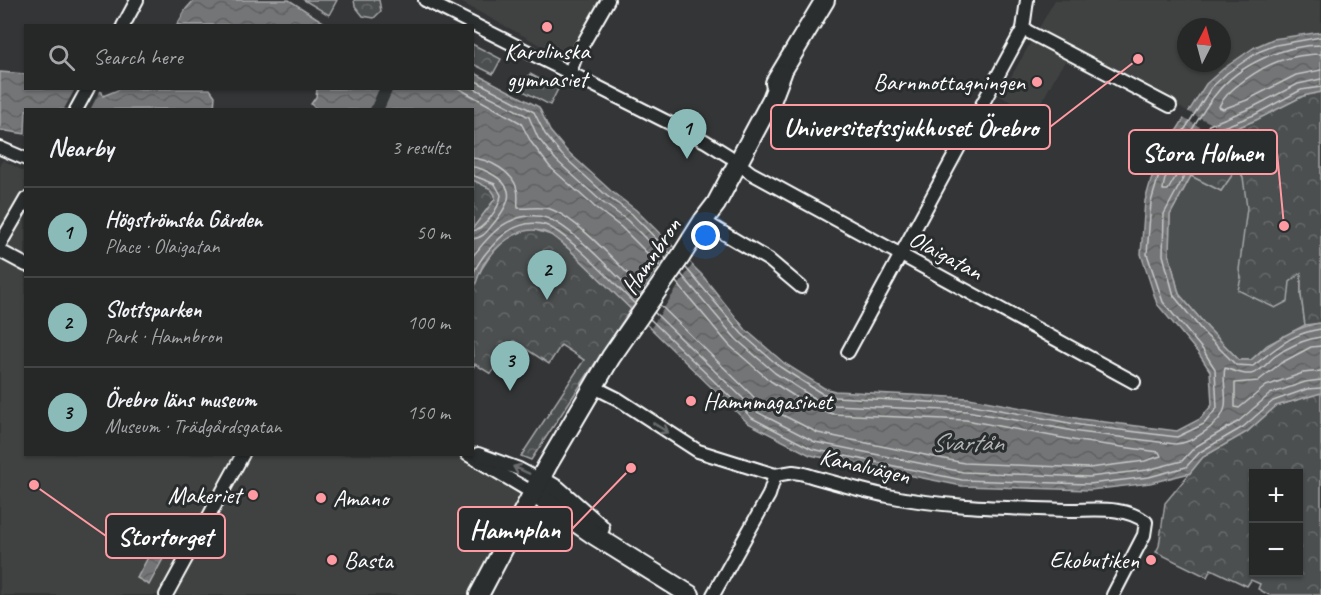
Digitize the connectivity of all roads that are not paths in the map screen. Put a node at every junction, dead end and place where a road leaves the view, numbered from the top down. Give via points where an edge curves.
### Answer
1 (137, 0) edge
2 (424, 0) edge
3 (608, 0) edge
4 (825, 0) edge
5 (1028, 0) edge
6 (124, 24) edge
7 (473, 24) edge
8 (474, 25) edge
9 (1023, 29) junction
10 (570, 72) junction
11 (87, 90) edge
12 (1170, 106) dead end
13 (77, 108) edge
14 (0, 148) edge
15 (24, 158) edge
16 (734, 160) junction
17 (24, 202) edge
18 (703, 221) junction
19 (0, 244) edge
20 (0, 251) edge
21 (900, 254) junction
22 (24, 264) edge
23 (801, 287) dead end
24 (848, 352) dead end
25 (1134, 382) dead end
26 (598, 389) junction
27 (474, 454) edge
28 (242, 456) edge
29 (471, 456) edge
30 (776, 476) junction
31 (542, 490) junction
32 (487, 589) edge
33 (166, 595) edge
34 (690, 595) edge
35 (713, 595) edge
36 (1113, 595) edge

1 - 6 street
2 - 7 street, Olaigatan
3 - 10 street
4 - 16 main road, Hamnbron via 764,98
5 - 9 street
8 - 10 street, Olaigatan
9 - 12 street
9 - 21 street
10 - 16 street, Olaigatan via 705,141
11 - 13 street
14 - 15 street
16 - 18 main road, Hamnbron via 706,200
16 - 21 street, Olaigatan
17 - 19 street
18 - 23 street via 769,260
18 - 26 main road, Hamnbron via 611,357
20 - 22 street
21 - 24 street
21 - 25 street, Olaigatan
26 -> 30 street, Kanalvägen via 698,451
26 - 31 main road, Hamnbron
31 -> 27 street via 519,469
28 - 33 street
29 - 31 street
30 - 35 street
30 - 36 street, Kanalvägen via 800,472 890,496 944,503 1127,512 1146,522 1144,535
31 - 32 main road, Hamnbron
31 - 34 main road via 603,530 623,554

